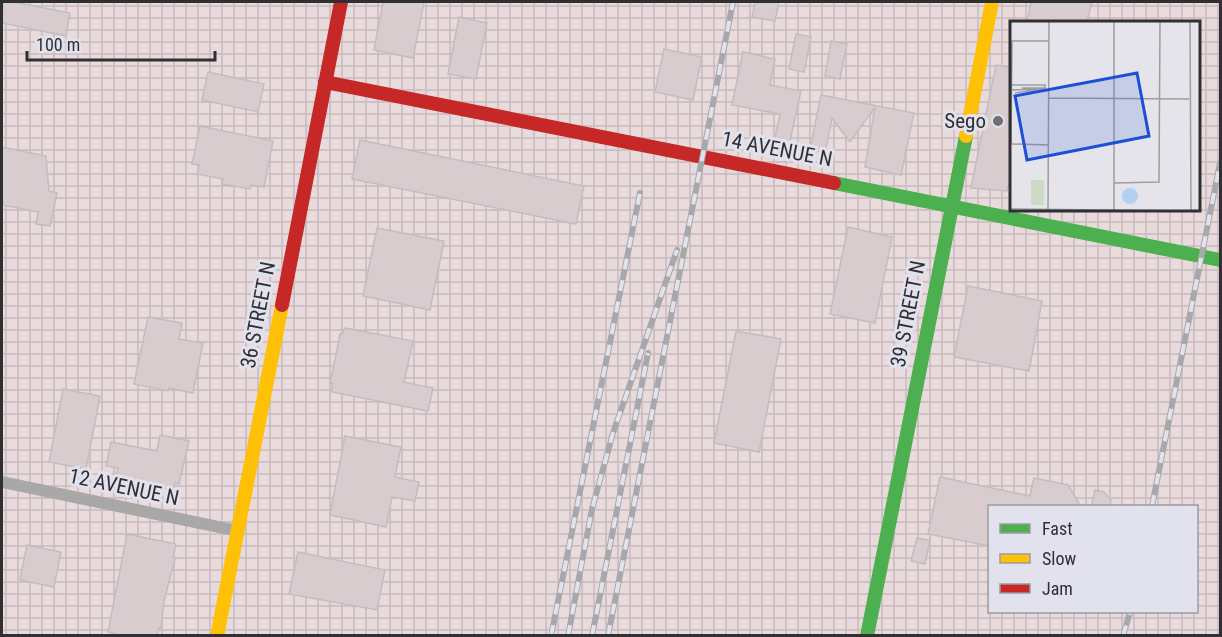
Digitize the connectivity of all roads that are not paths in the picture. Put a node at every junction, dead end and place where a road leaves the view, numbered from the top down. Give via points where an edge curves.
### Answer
1 (341, 2) edge
2 (992, 2) edge
3 (325, 82) junction
4 (951, 205) junction
5 (1221, 260) edge
6 (2, 482) edge
7 (238, 531) junction
8 (217, 636) edge
9 (867, 636) edge

1 - 3 street, 36 STREET N
2 - 4 street, 39 STREET N
3 - 4 street, 14 AVENUE N
3 - 7 street, 36 STREET N
4 - 5 street, 14 AVENUE N
4 - 9 street, 39 STREET N
6 - 7 street, 12 AVENUE N
7 - 8 street, 36 STREET N

